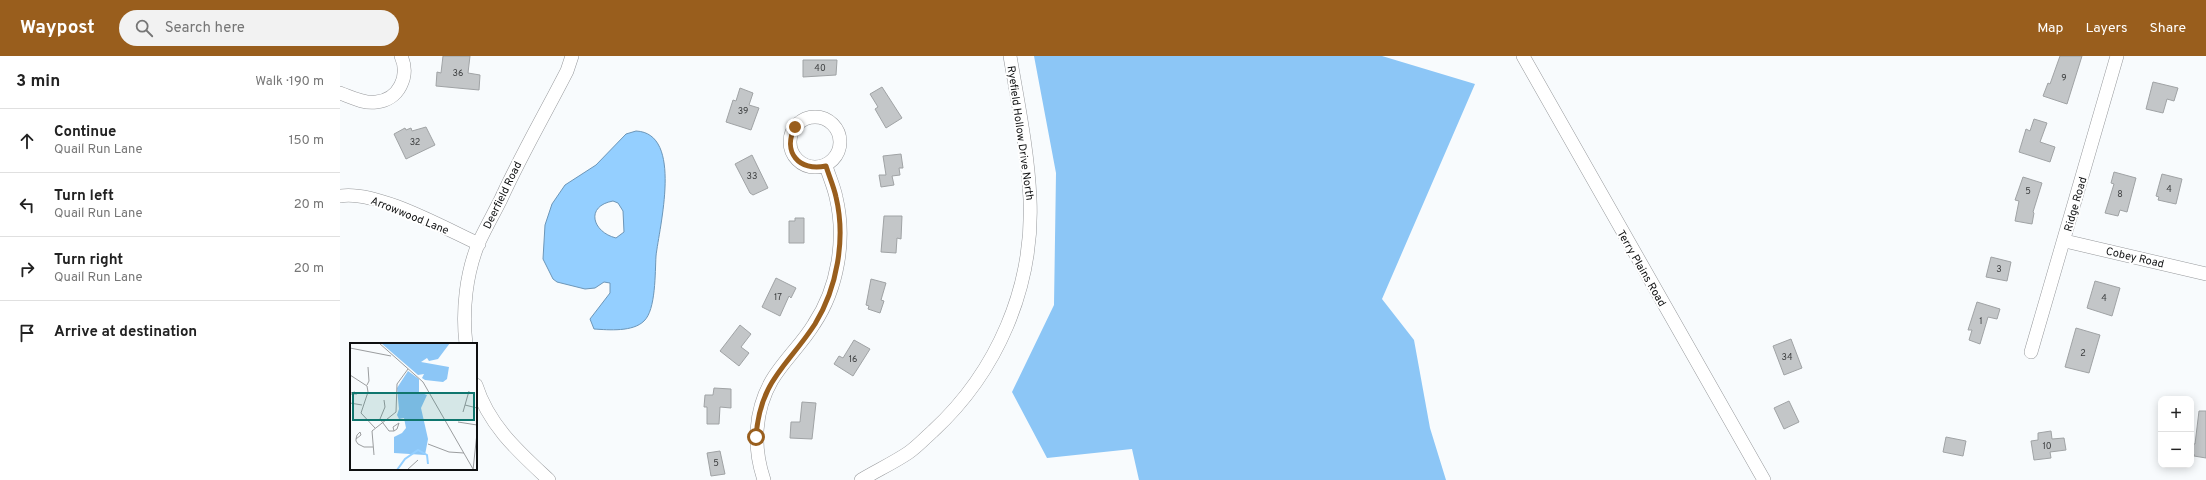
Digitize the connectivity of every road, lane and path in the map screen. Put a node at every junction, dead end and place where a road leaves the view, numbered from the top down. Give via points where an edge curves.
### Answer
1 (401, 56) edge
2 (572, 56) edge
3 (1010, 56) edge
4 (1522, 56) edge
5 (2117, 56) edge
6 (340, 93) edge
7 (826, 166) dead end
8 (340, 196) edge
9 (2065, 241) junction
10 (479, 244) junction
11 (2206, 274) edge
12 (466, 343) edge
13 (2031, 352) dead end
14 (477, 388) edge
15 (550, 480) edge
16 (764, 480) edge
17 (861, 480) edge
18 (1764, 480) edge

1 - 6 street via 405,74 401,86 394,94 376,102 363,102
2 - 10 street, Deerfield Road via 567,71
3 - 17 street, Ryefield Hollow Drive North via 1025,147 1030,200 1028,252 1013,314 978,380 953,412 909,452
4 - 18 street, Terry Plains Road
5 - 9 street, Ridge Road
7 - 16 street via 836,197 838,215 840,244 836,273 828,298 815,323 772,380 762,401 756,437
8 - 10 street, Arrowwood Lane via 381,201
9 - 11 street, Cobey Road
9 - 13 street, Ridge Road
10 - 12 street, Deerfield Road via 468,281 464,327
14 - 15 street via 493,422 514,448

